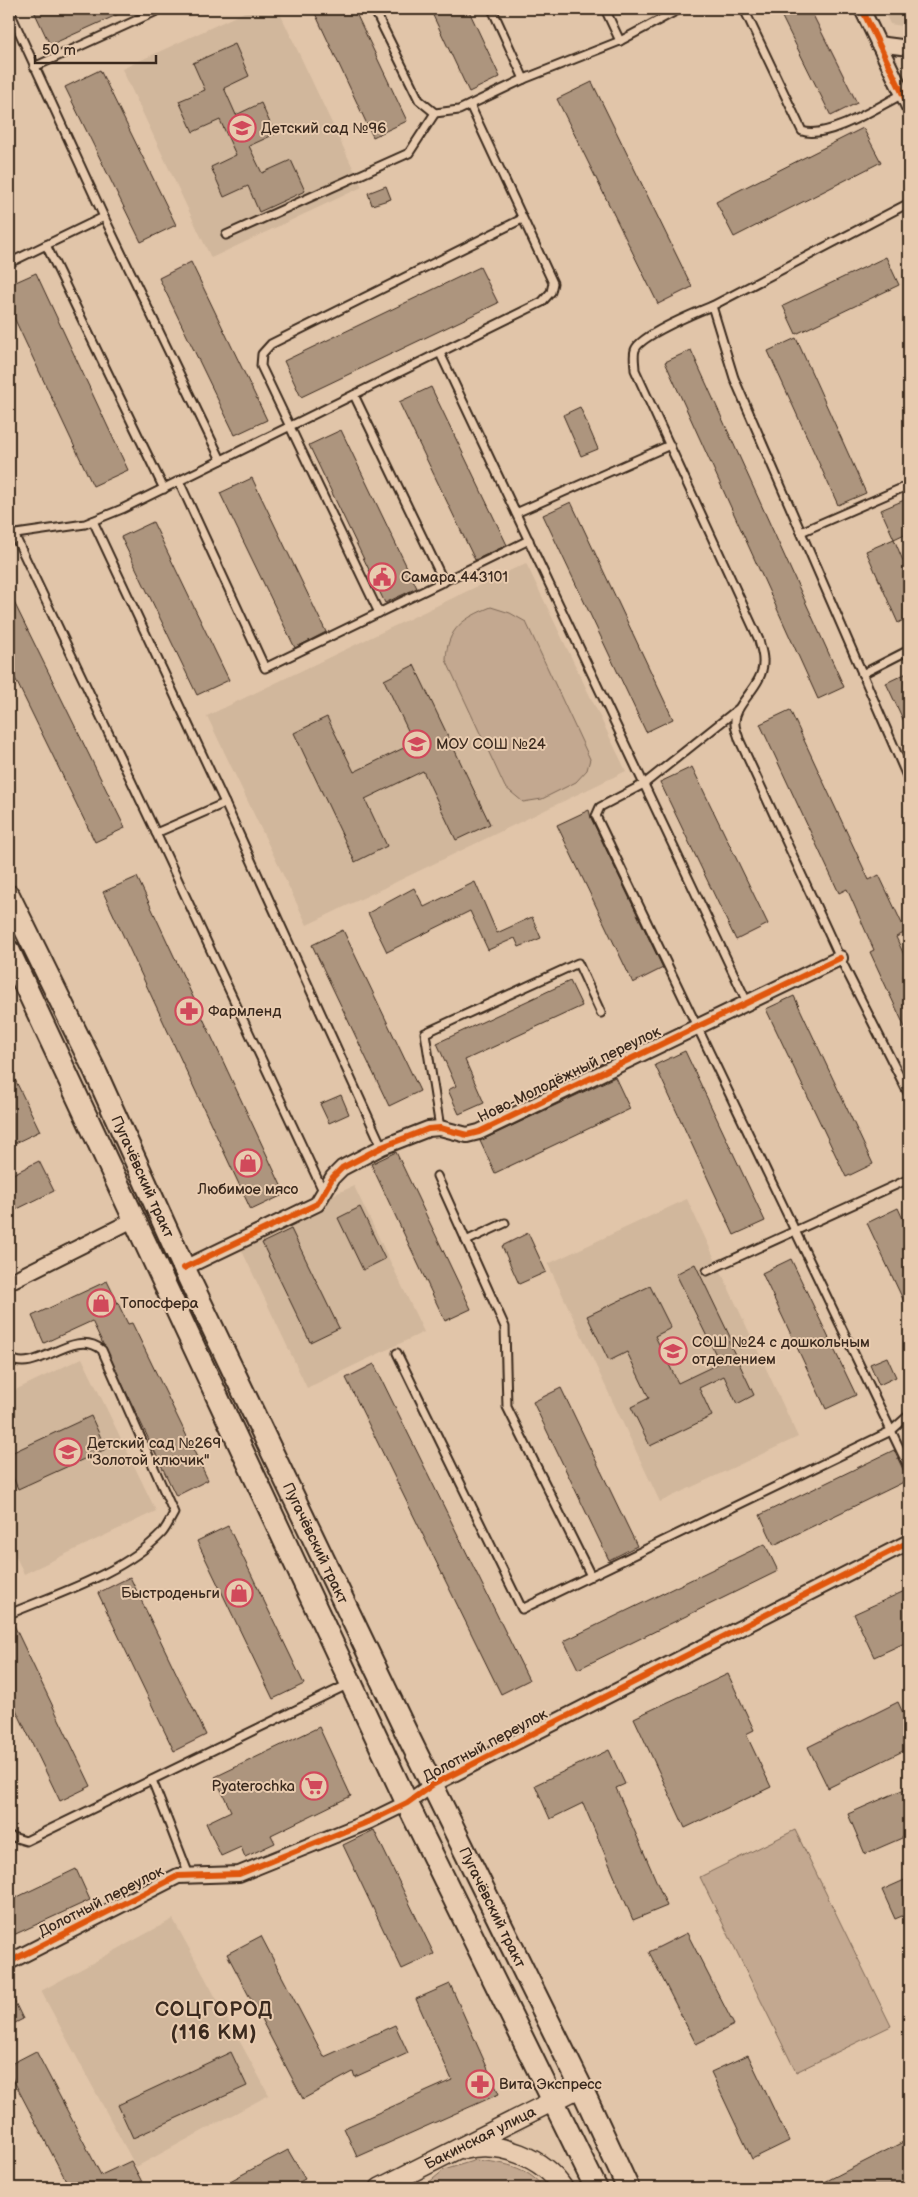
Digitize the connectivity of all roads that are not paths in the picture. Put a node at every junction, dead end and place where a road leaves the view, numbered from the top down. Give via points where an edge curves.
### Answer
1 (161, 9) edge
2 (374, 9) edge
3 (492, 9) edge
4 (605, 9) edge
5 (680, 9) edge
6 (744, 9) edge
7 (862, 9) edge
8 (9, 10) edge
9 (620, 41) junction
10 (878, 44) junction
11 (909, 48) edge
12 (34, 67) junction
13 (524, 79) junction
14 (903, 94) junction
15 (470, 105) junction
16 (909, 107) edge
17 (435, 113) junction
18 (909, 203) edge
19 (104, 217) junction
20 (522, 219) junction
21 (226, 236) dead end
22 (46, 245) junction
23 (9, 263) edge
24 (712, 306) junction
25 (440, 353) junction
26 (354, 395) junction
27 (289, 427) junction
28 (670, 445) junction
29 (221, 460) junction
30 (179, 481) junction
31 (909, 484) edge
32 (164, 489) junction
33 (516, 513) junction
34 (93, 521) junction
35 (800, 532) junction
36 (11, 534) edge
37 (529, 540) junction
38 (444, 582) junction
39 (379, 613) junction
40 (909, 650) edge
41 (862, 674) junction
42 (738, 709) junction
43 (909, 781) edge
44 (644, 784) junction
45 (225, 803) junction
46 (156, 833) junction
47 (9, 896) edge
48 (9, 951) edge
49 (840, 958) junction
50 (747, 1002) junction
51 (602, 1013) dead end
52 (696, 1027) junction
53 (909, 1095) edge
54 (440, 1128) junction
55 (382, 1147) junction
56 (437, 1176) dead end
57 (909, 1179) edge
58 (324, 1193) junction
59 (135, 1218) junction
60 (505, 1223) dead end
61 (795, 1231) junction
62 (466, 1241) junction
63 (184, 1268) junction
64 (707, 1271) dead end
65 (9, 1282) edge
66 (397, 1353) dead end
67 (9, 1358) edge
68 (909, 1415) edge
69 (891, 1430) junction
70 (909, 1468) edge
71 (909, 1542) edge
72 (591, 1576) junction
73 (9, 1614) edge
74 (351, 1683) junction
75 (152, 1780) junction
76 (432, 1785) junction
77 (407, 1803) junction
78 (9, 1836) edge
79 (189, 1876) junction
80 (9, 1962) edge
81 (581, 2087) junction
82 (554, 2101) junction
83 (454, 2151) junction
84 (418, 2168) junction
85 (380, 2188) edge
86 (402, 2188) edge
87 (563, 2188) edge
88 (596, 2188) edge
89 (628, 2188) edge

1 - 12 lane
2 - 17 lane via 419,100
3 - 13 lane
4 - 9 lane
5 - 9 lane
6 - 14 lane via 802,131 811,135 834,129
7 - 10 street
8 - 12 lane
9 - 13 lane
10 - 11 street
10 - 14 street
12 - 19 lane
13 - 15 lane
14 - 16 street
15 - 17 lane
15 - 20 lane
17 - 21 lane via 409,153
18 - 24 lane
19 - 22 lane
19 - 29 lane
20 - 25 lane via 553,283 551,292 542,302
20 - 27 lane via 272,344 262,354 261,366
22 - 23 lane
22 - 32 lane
24 - 28 lane via 686,316 641,342 634,351 635,370
24 - 35 lane via 734,378
25 - 26 lane
25 - 33 lane
26 - 27 lane
26 - 38 lane
27 - 29 lane
27 - 39 lane
28 - 33 lane
28 - 42 lane via 759,640 764,660 760,677
29 - 30 lane
30 - 32 lane
30 - 39 lane via 265,668
31 - 35 lane
32 - 34 lane
33 - 37 lane
34 - 36 lane
34 - 45 lane
35 - 41 lane
36 - 46 lane
37 - 38 lane
37 - 44 lane
38 - 39 lane
40 - 41 lane
41 - 43 lane
42 - 44 lane
42 - 49 lane via 735,723 739,739
44 - 50 lane
44 - 52 lane via 604,804 596,816
45 - 46 lane
45 - 55 lane
46 - 58 lane
47 - 63 main road, Пугачёвский тракт via 96,1074
48 - 59 main road, Пугачёвский тракт
49 - 50 street, Ново-Молодёжный переулок
49 - 53 lane
50 - 52 street, Ново-Молодёжный переулок
51 - 54 lane via 578,963 425,1034
52 - 54 street, Ново-Молодёжный переулок via 479,1132 467,1135
52 - 61 lane
54 - 55 street, Ново-Молодёжный переулок via 428,1129
55 - 58 street, Ново-Молодёжный переулок via 342,1168
56 - 62 lane
57 - 61 lane
58 - 63 street, Ново-Молодёжный переулок via 317,1204
59 - 65 street
59 - 74 main road, Пугачёвский тракт
60 - 62 lane
61 - 64 lane
61 - 69 lane
62 - 72 lane via 505,1327 507,1407
63 - 76 main road, Пугачёвский тракт
66 - 72 lane via 522,1609
67 - 73 lane via 16,1363 27,1362 78,1343 94,1343 102,1350 174,1513 147,1548 125,1563
68 - 69 lane
69 - 70 lane
69 - 72 lane
71 - 76 street, Долотный переулок
74 - 75 lane
74 - 77 main road, Пугачёвский тракт
75 - 78 lane via 26,1841
75 - 79 lane
76 - 77 street, Долотный переулок
76 - 81 main road, Пугачёвский тракт
77 - 79 street, Долотный переулок via 239,1874
77 - 82 main road, Пугачёвский тракт
79 - 80 street, Долотный переулок via 178,1876
81 - 82 main road, Бакинская улица
81 - 89 main road, Пугачёвский тракт
82 - 83 main road, Бакинская улица
82 - 88 main road, Пугачёвский тракт
83 - 84 main road, Бакинская улица
83 - 87 main road via 484,2147 513,2151 540,2165
84 - 85 main road, Бакинская улица
84 - 86 main road

